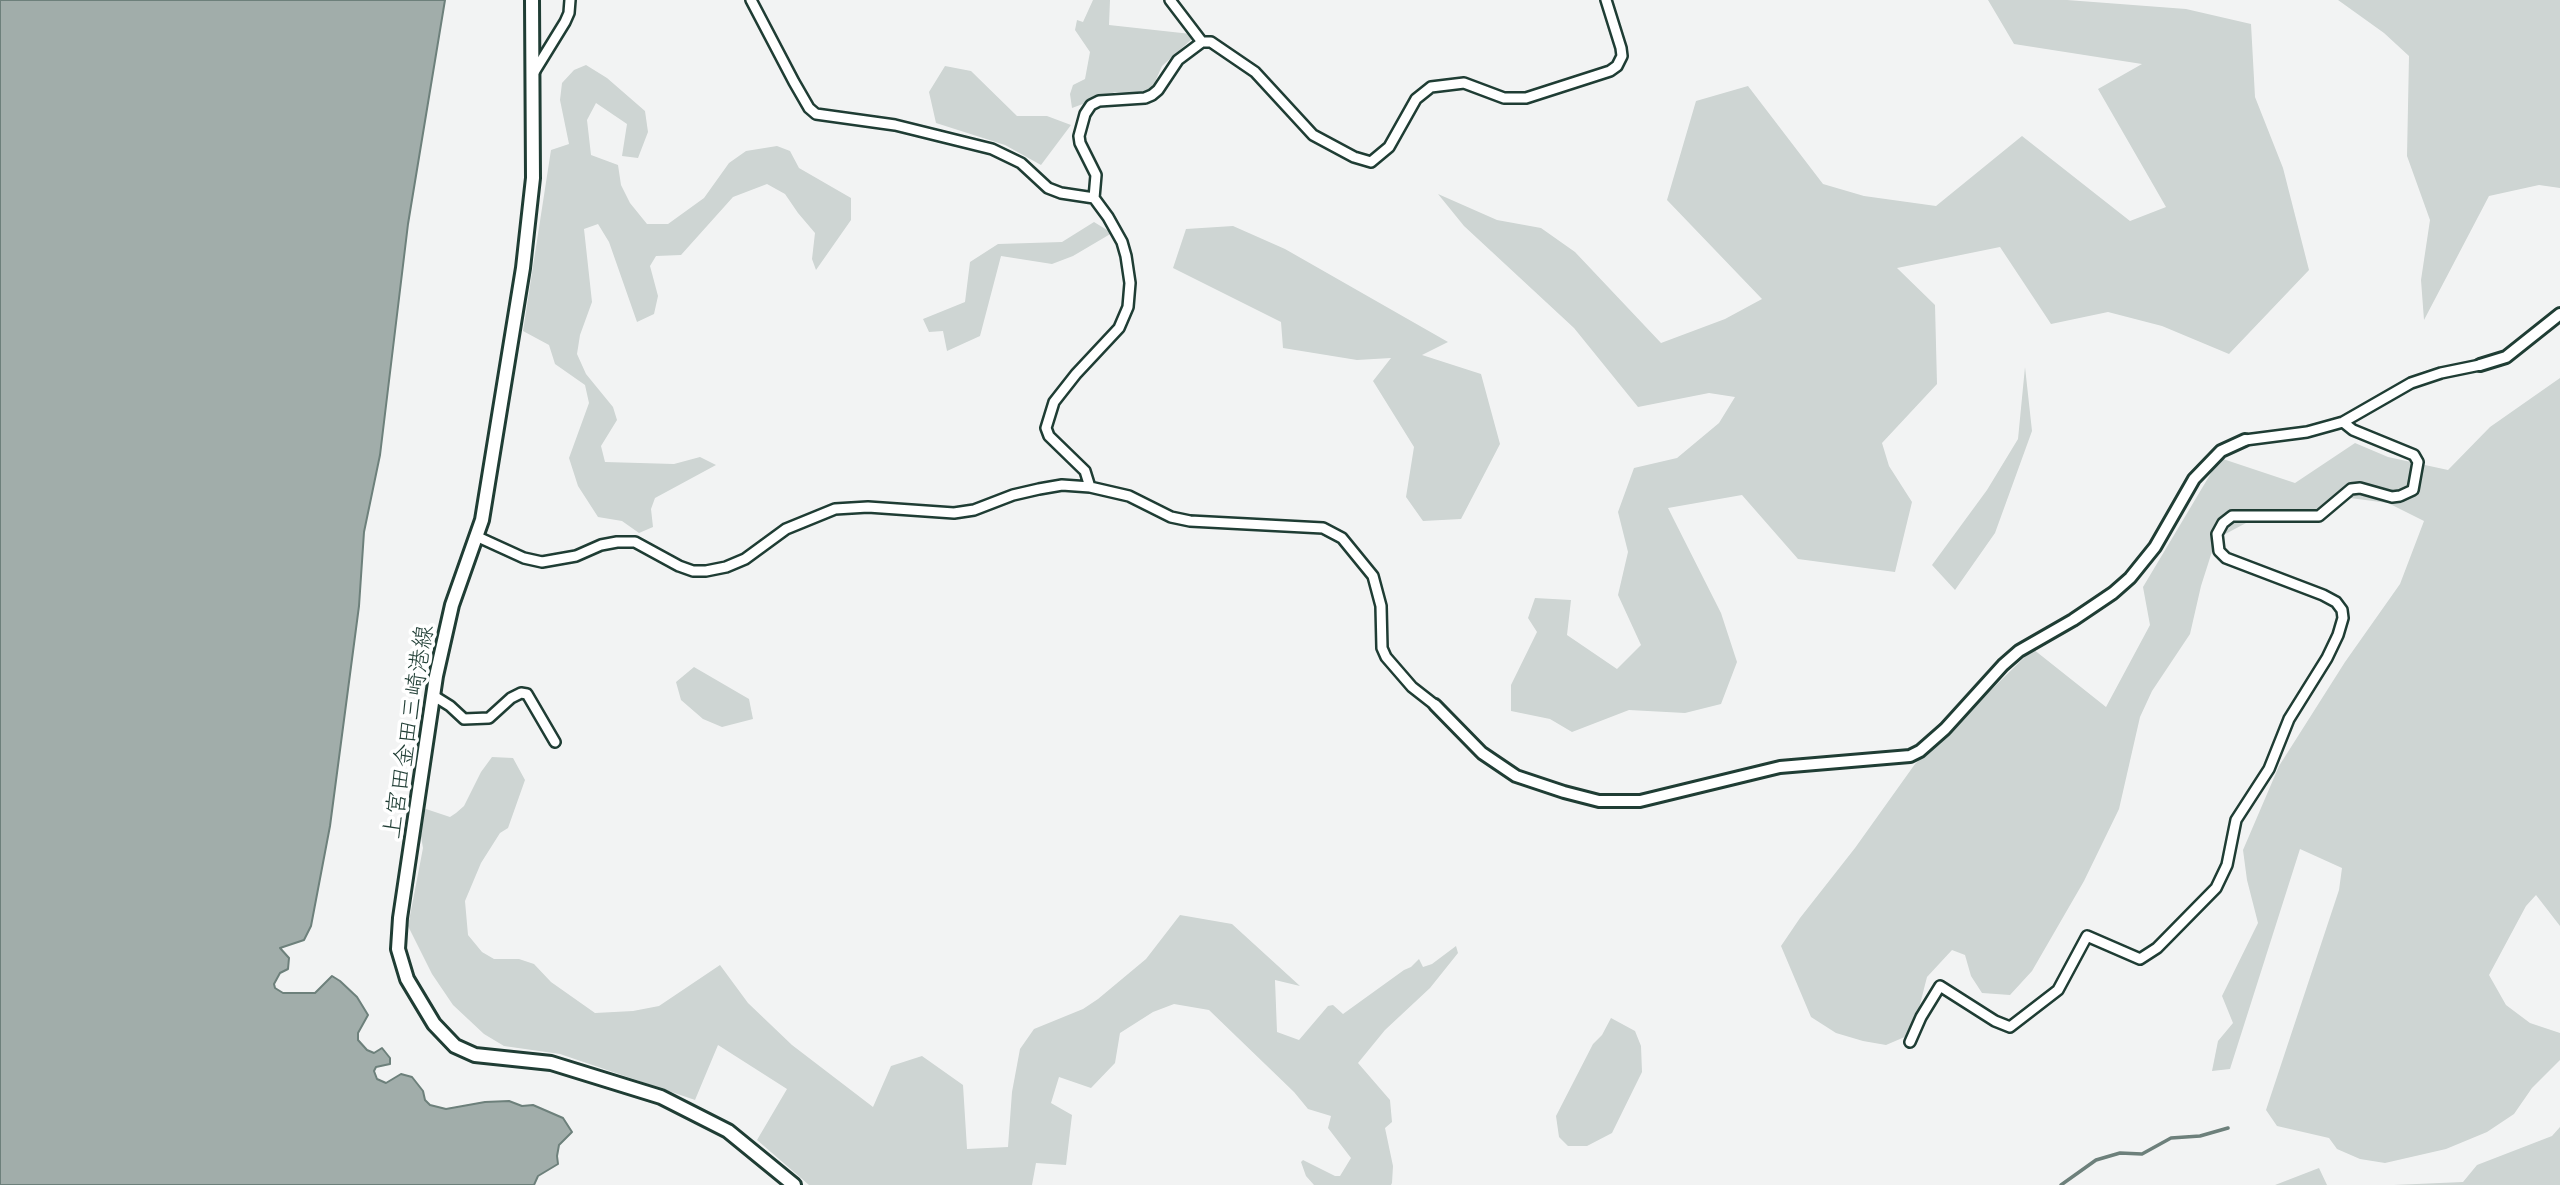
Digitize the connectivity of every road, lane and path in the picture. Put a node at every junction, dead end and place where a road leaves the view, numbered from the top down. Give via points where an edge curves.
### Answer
1 (532, 0) edge
2 (570, 0) edge
3 (751, 0) edge
4 (1170, 0) edge
5 (1606, 0) edge
6 (1202, 42) junction
7 (533, 74) junction
8 (1094, 198) junction
9 (2560, 314) edge
10 (2480, 365) joint
11 (2343, 422) junction
12 (2245, 440) joint
13 (1090, 487) junction
14 (478, 537) junction
15 (433, 696) junction
16 (1435, 705) joint
17 (555, 742) dead end
18 (1910, 1042) dead end
19 (794, 1185) edge

1 - 7 main road, 上宮田金田三崎港線
2 - 7 street via 565,22
3 - 8 street via 816,114 895,125 992,149 1021,163 1048,188
4 - 6 street
5 - 6 street via 1622,56 1610,71 1526,98 1504,98 1464,83 1431,87 1416,99 1389,147 1371,162 1313,135 1255,72 1211,43
6 - 8 street via 1178,60 1152,95 1099,100 1091,105 1079,135 1096,175
7 - 14 main road, 上宮田金田三崎港線 via 530,214
8 - 13 street via 1122,242 1130,283 1128,307 1119,328 1059,396 1046,428 1085,471
9 - 10 street via 2506,357
10 - 11 street via 2411,383
11 - 12 street
11 - 18 street via 2414,455 2418,462 2413,490 2392,497 2351,489 2319,516 2232,516 2217,534 2225,558 2323,595 2336,602 2343,618 2326,658 2289,719 2269,769 2236,820 2227,865 2216,888 2157,948 2140,959 2087,936 2058,990 2010,1027 1940,986
12 - 16 street via 2221,451 2201,470 2155,547 2130,578 2073,620 2019,651 1945,729 1910,757 1780,767 1640,801 1599,801 1516,776 1471,743
13 - 14 street via 1039,489 954,513 835,509 786,529 745,559 706,571 678,566 635,542 601,545 576,556 542,562
13 - 16 street via 1129,496 1171,517 1323,528 1342,538 1376,583 1385,657
14 - 15 main road, 上宮田金田三崎港線 via 447,624
15 - 17 street via 464,719 489,718 511,698 527,694
15 - 19 main road, 上宮田金田三崎港線 via 398,934 402,966 434,1024 455,1046 475,1055 551,1063 660,1097 728,1131

